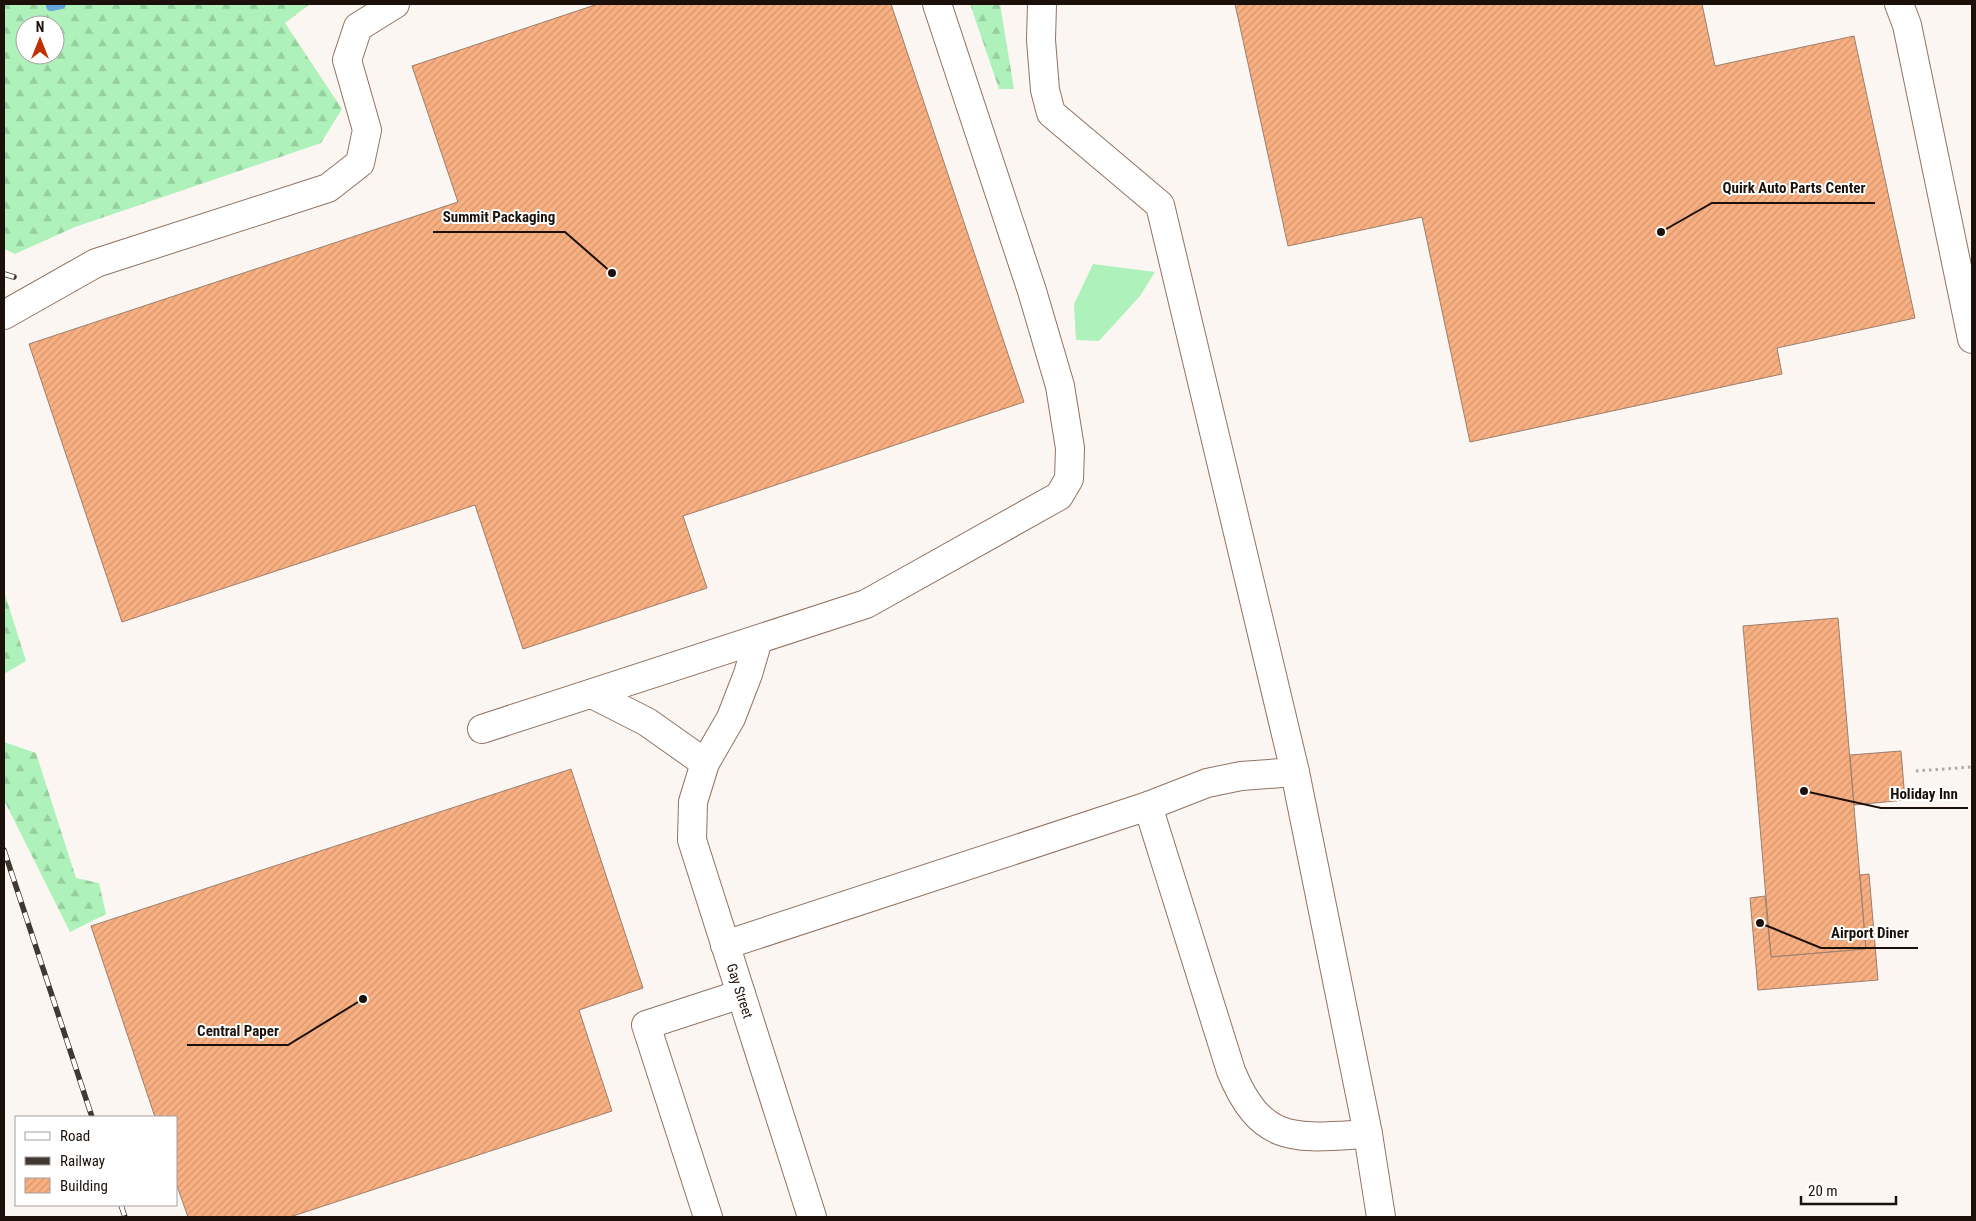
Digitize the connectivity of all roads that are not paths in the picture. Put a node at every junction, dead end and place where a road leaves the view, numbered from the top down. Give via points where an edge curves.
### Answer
1 (394, 4) edge
2 (937, 4) edge
3 (1042, 4) edge
4 (1899, 4) edge
5 (4, 315) edge
6 (1972, 339) edge
7 (758, 640) junction
8 (592, 694) junction
9 (482, 729) dead end
10 (705, 764) junction
11 (1295, 772) junction
12 (1148, 806) junction
13 (725, 945) junction
14 (740, 994) junction
15 (1368, 1134) junction
16 (708, 1217) edge
17 (812, 1217) edge
18 (1381, 1217) edge

1 - 5 street via 358,27 347,60 367,130 360,163 328,188 96,263
2 - 7 street via 1060,386 1070,448 1069,479 1059,496 866,604
3 - 11 street via 1042,57 1051,113 1160,205
4 - 6 street via 1907,25
7 - 8 street
7 - 10 street, Gay Street via 731,718
8 - 9 street
8 - 10 street via 647,722
10 - 13 street, Gay Street via 693,802 692,840
11 - 12 street via 1241,776 1207,783
11 - 15 street
12 - 13 street
12 - 15 street via 1242,1097 1258,1118 1276,1130 1320,1137
13 - 14 street, Gay Street
14 - 16 street via 646,1025
14 - 17 street, Gay Street
15 - 18 street

